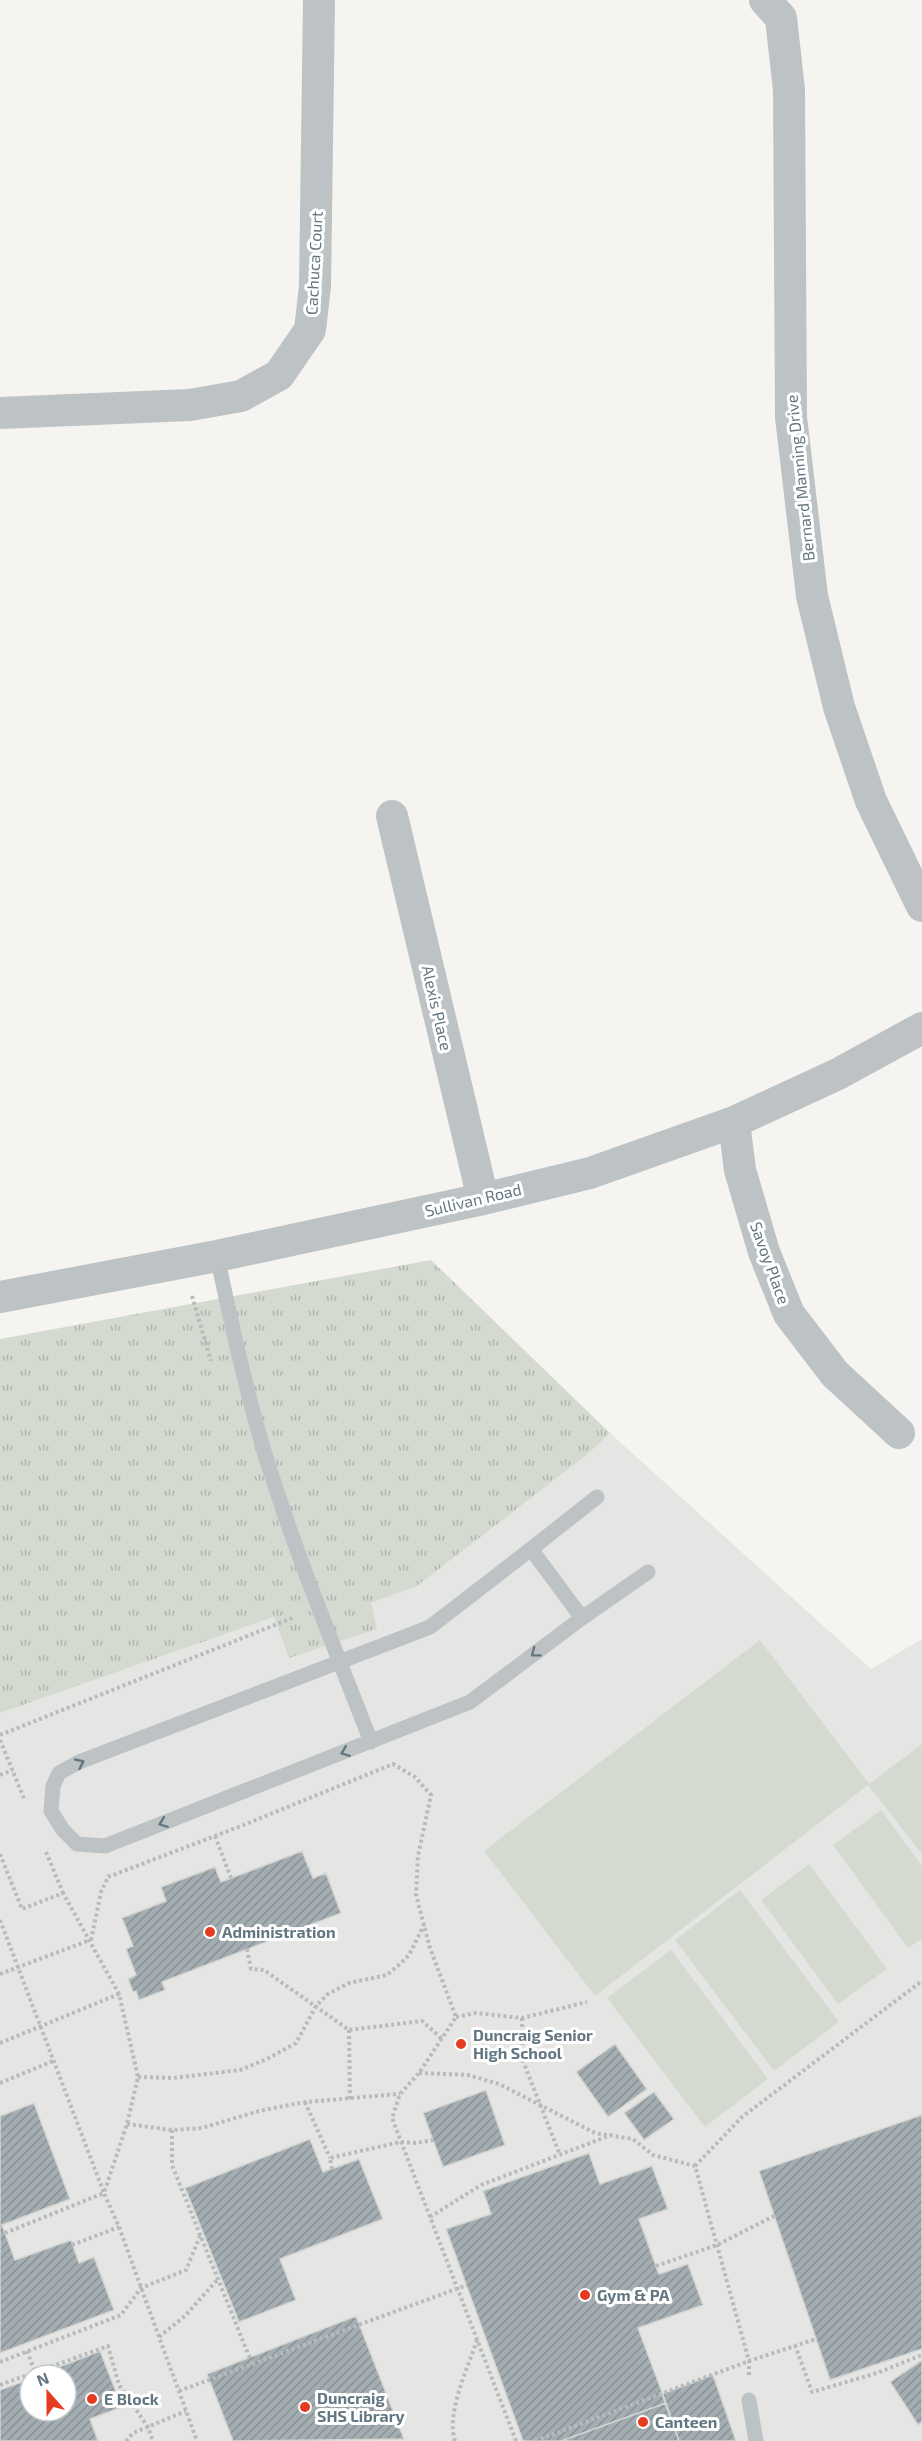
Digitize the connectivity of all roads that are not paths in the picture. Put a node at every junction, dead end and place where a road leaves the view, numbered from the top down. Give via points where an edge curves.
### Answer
1 (319, 0) edge
2 (765, 0) edge
3 (0, 413) edge
4 (392, 816) dead end
5 (922, 906) edge
6 (922, 1028) edge
7 (734, 1122) junction
8 (483, 1199) junction
9 (217, 1256) junction
10 (0, 1297) edge
11 (899, 1433) dead end
12 (597, 1497) dead end
13 (531, 1549) junction
14 (648, 1572) dead end
15 (582, 1618) junction
16 (340, 1662) junction
17 (371, 1742) junction
18 (749, 2400) road end
19 (756, 2441) edge

1 - 3 street, Cachuca Court via 315,286 310,330 279,375 241,396 190,405
2 - 5 street, Bernard Manning Drive via 781,18 789,90 791,417 812,596 839,707 872,801
4 - 8 street, Alexis Place
6 - 7 street, Sullivan Road via 838,1074
7 - 8 street, Sullivan Road via 590,1173
7 - 11 street, Savoy Place via 740,1170 764,1252 789,1314 835,1374
8 - 9 street, Sullivan Road
9 - 10 street, Sullivan Road
9 - 16 lane via 264,1451
12 - 13 lane
13 - 15 lane
13 - 16 lane via 430,1627
14 - 15 lane
15 -> 17 lane via 470,1702
16 - 17 lane
17 -> 16 lane via 105,1846 77,1844 51,1811 53,1786 59,1773 79,1762
18 - 19 lane

